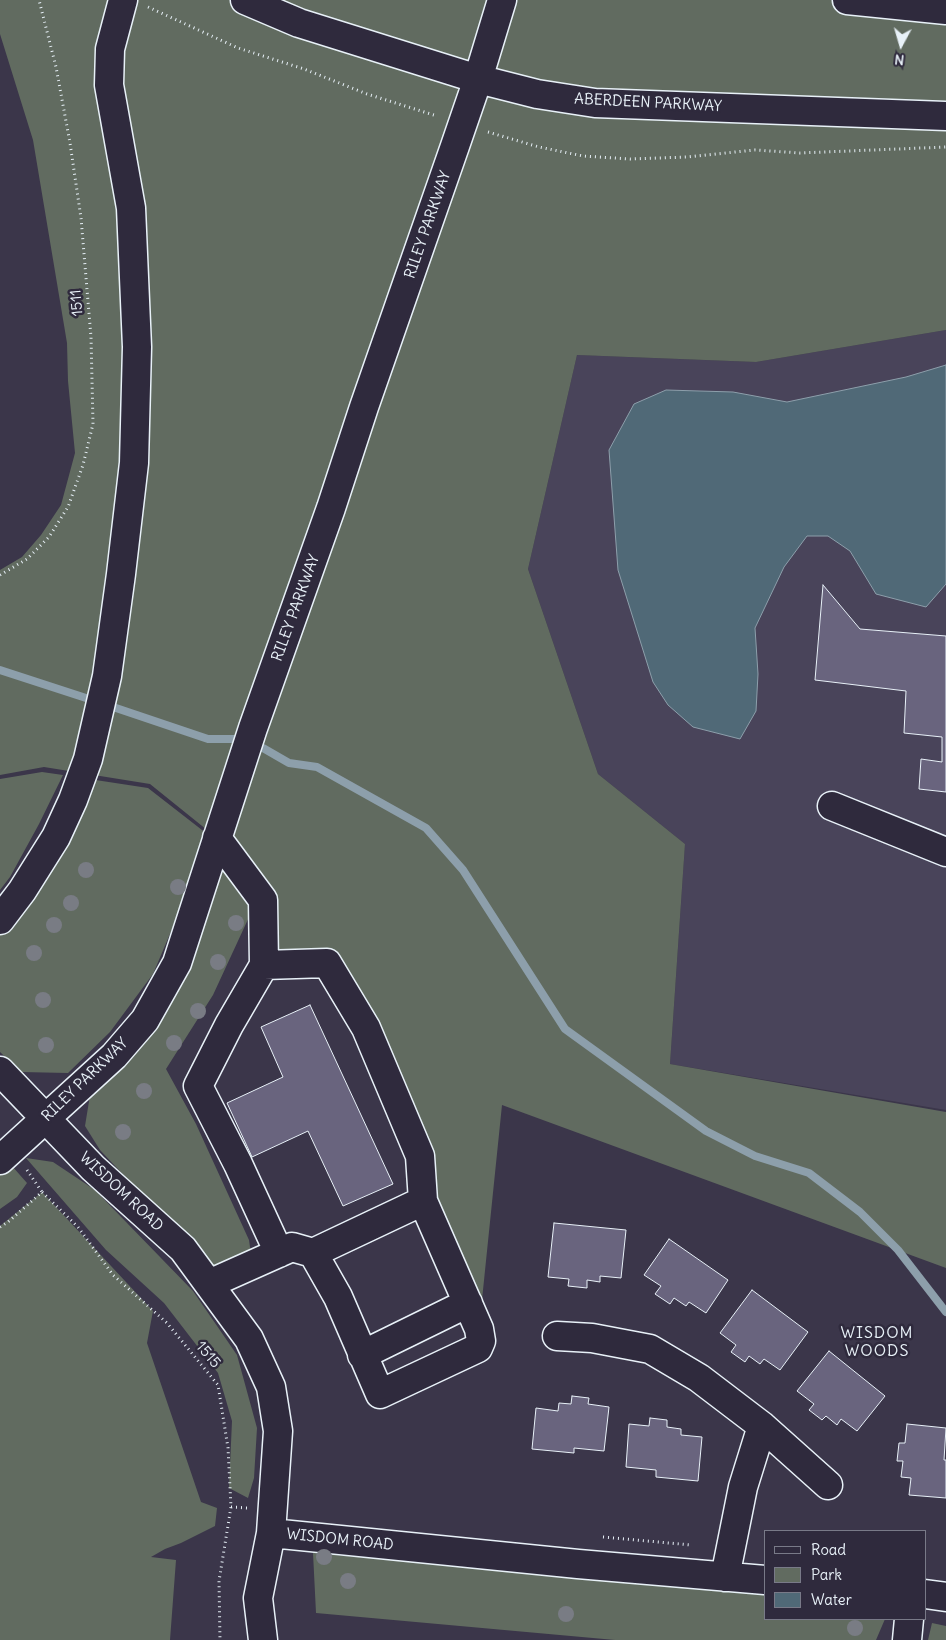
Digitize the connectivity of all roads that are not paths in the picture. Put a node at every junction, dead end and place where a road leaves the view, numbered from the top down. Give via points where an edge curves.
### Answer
1 (123, 0) edge
2 (245, 0) edge
3 (502, 0) edge
4 (847, 0) edge
5 (946, 10) edge
6 (478, 79) junction
7 (946, 116) edge
8 (832, 806) dead end
9 (217, 838) junction
10 (946, 852) edge
11 (0, 920) edge
12 (264, 965) junction
13 (0, 1071) edge
14 (46, 1118) junction
15 (0, 1160) edge
16 (423, 1201) junction
17 (280, 1253) junction
18 (314, 1253) junction
19 (209, 1284) junction
20 (468, 1304) junction
21 (557, 1336) dead end
22 (362, 1355) junction
23 (762, 1426) junction
24 (828, 1485) dead end
25 (271, 1533) junction
26 (725, 1577) junction
27 (764, 1580) edge
28 (926, 1594) edge
29 (946, 1597) edge
30 (909, 1620) edge
31 (263, 1640) edge
32 (907, 1640) edge

1 - 11 street via 110,49 109,85 131,208 137,346 134,464 121,574 107,676 88,759 56,836
2 - 6 street, ABERDEEN PARKWAY via 299,23
3 - 6 street, RILEY PARKWAY
4 - 5 street
6 - 7 street, ABERDEEN PARKWAY via 537,94 595,103
6 - 9 street, RILEY PARKWAY
8 - 10 street
9 - 12 street via 263,900
9 - 14 street, RILEY PARKWAY via 177,963 144,1020 114,1056
12 - 16 street via 327,963 366,1028 420,1156
12 - 17 street via 198,1086
13 - 14 street, WISDOM ROAD
14 - 15 street, RILEY PARKWAY
14 - 19 street, WISDOM ROAD via 93,1168 183,1249
16 - 18 street
16 - 20 street
17 - 18 street via 292,1247
17 - 19 street
18 - 22 street via 338,1297
19 - 25 street, WISDOM ROAD via 249,1339 271,1387 278,1431
20 - 22 street
20 - 22 street via 479,1329 481,1341 478,1348 380,1394
21 - 23 street via 592,1338 650,1349 699,1378
23 - 24 street
23 - 26 street via 744,1487
25 - 26 street, WISDOM ROAD
25 - 31 street via 258,1598
26 - 27 street, WISDOM ROAD
28 - 29 street
30 - 32 street

